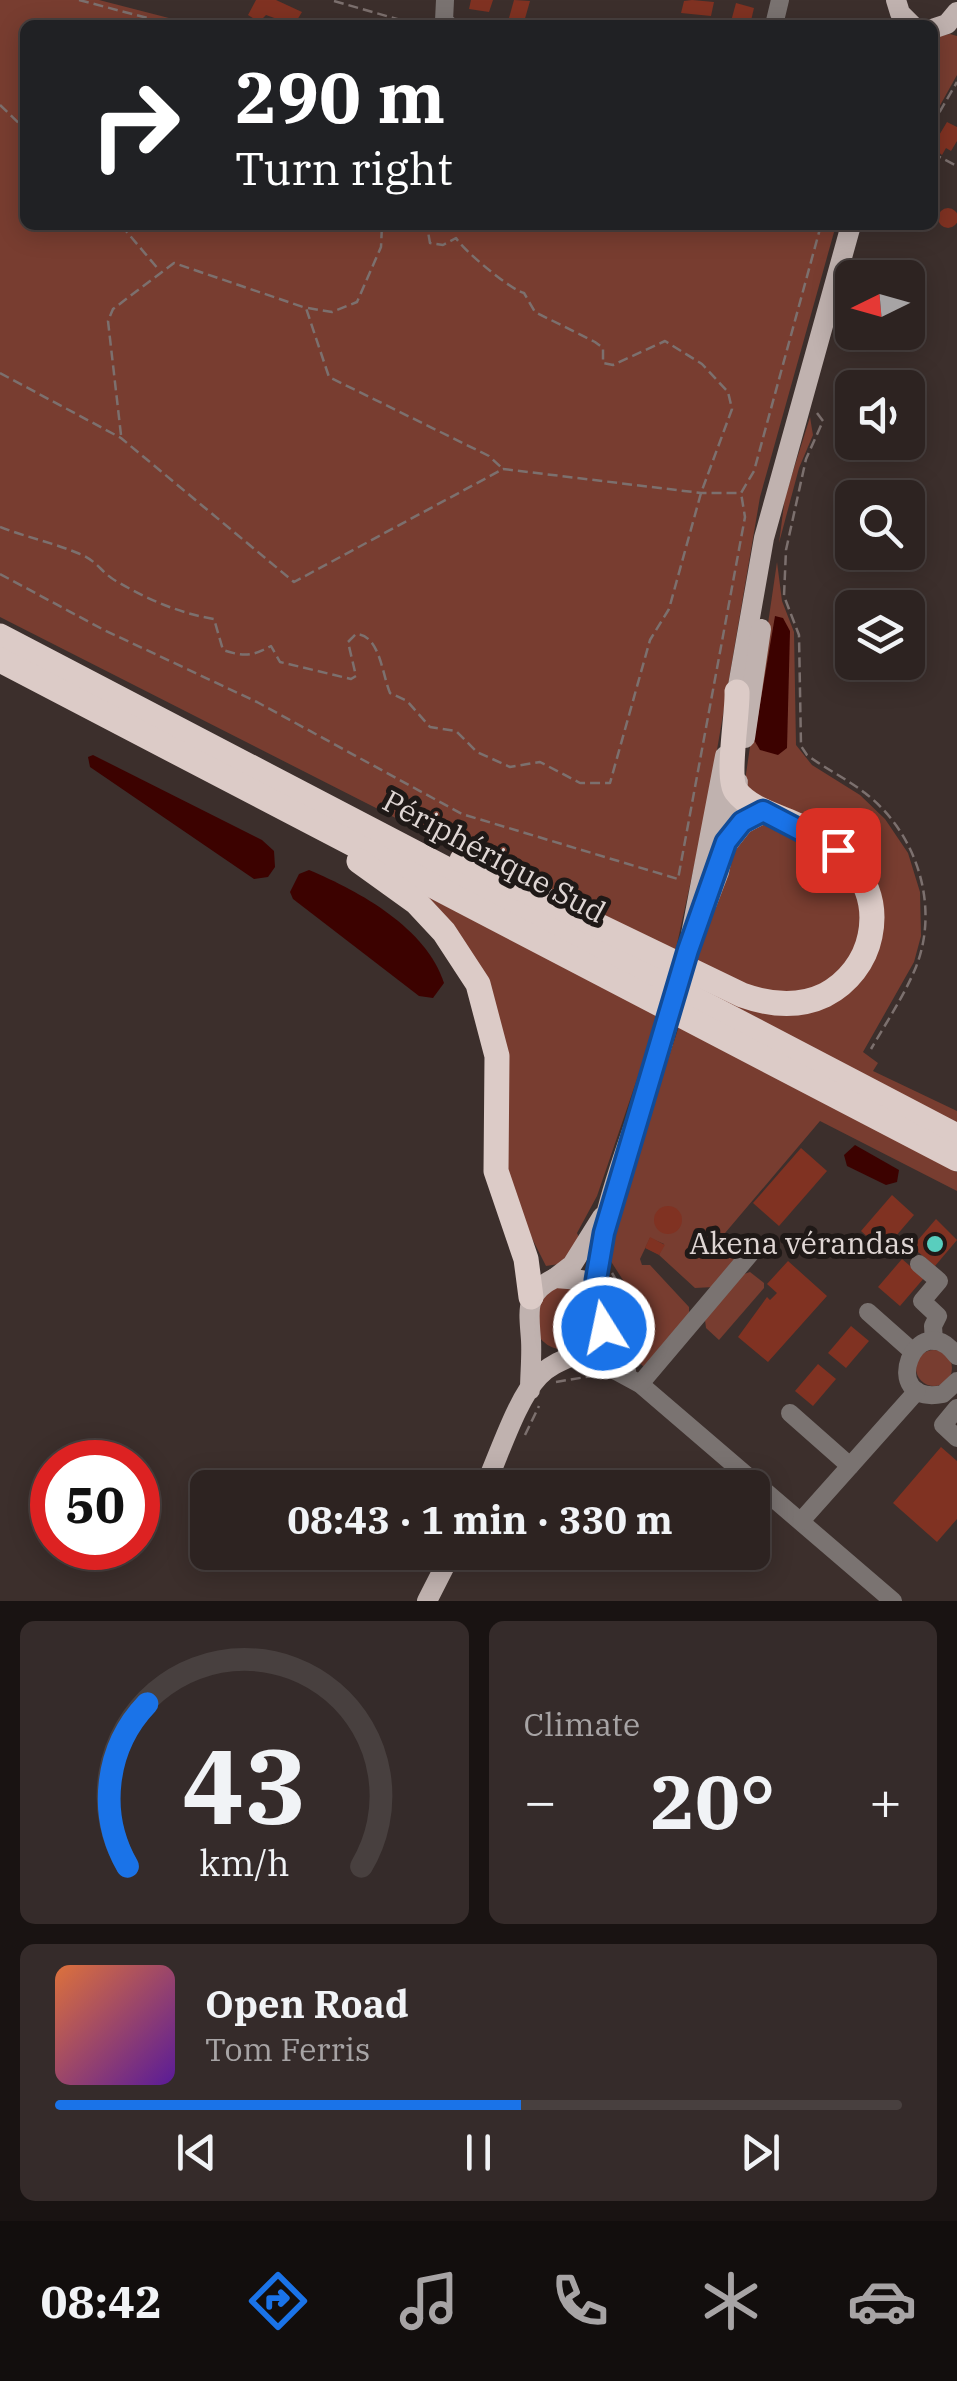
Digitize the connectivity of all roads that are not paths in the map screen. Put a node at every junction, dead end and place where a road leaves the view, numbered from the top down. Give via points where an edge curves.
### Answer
1 (850, 230) edge
2 (785, 453) junction
3 (0, 636) edge
4 (0, 660) edge
5 (737, 692) junction
6 (736, 792) junction
7 (763, 811) junction
8 (304, 818) junction
9 (726, 842) junction
10 (397, 844) junction
11 (688, 950) junction
12 (957, 1136) edge
13 (957, 1159) edge
14 (613, 1198) junction
15 (755, 1248) dead end
16 (919, 1264) dead end
17 (555, 1278) junction
18 (597, 1291) junction
19 (531, 1297) junction
20 (868, 1312) dead end
21 (606, 1316) junction
22 (531, 1335) junction
23 (934, 1341) junction
24 (912, 1351) junction
25 (576, 1355) junction
26 (957, 1356) edge
27 (635, 1380) junction
28 (530, 1390) junction
29 (955, 1390) edge
30 (917, 1391) junction
31 (957, 1408) edge
32 (790, 1412) dead end
33 (957, 1438) edge
34 (850, 1466) junction
35 (492, 1470) edge
36 (801, 1521) junction
37 (443, 1570) edge
38 (427, 1601) edge
39 (893, 1601) edge

1 - 2 main road
2 - 5 main road
2 - 6 main road
3 - 10 highway, Périphérique Sud
4 - 8 highway, Périphérique Sud
5 - 6 highway via 730,779
5 - 11 main road
6 - 7 highway
6 - 9 main road
7 - 9 highway via 742,822
7 - 10 highway via 838,850 860,875 870,900 871,934 856,968 832,990 804,1002 772,1003 737,993 421,840
8 - 13 highway, Périphérique Sud
8 - 19 highway via 416,902 478,984 497,1056 496,1171 522,1244
9 - 11 main road
10 - 12 highway, Périphérique Sud
11 - 14 main road, bridge
14 - 17 main road via 572,1265
14 - 18 main road
15 - 27 street
16 - 23 street via 939,1281 922,1301 938,1316
17 - 18 main road via 576,1278
17 - 19 main road
18 - 21 main road
19 - 22 main road
20 - 24 street
21 - 25 main road via 600,1338
21 - 27 street via 610,1344
22 - 25 main road via 548,1352
22 - 28 main road
23 - 24 street
23 - 26 street
24 - 30 street via 907,1376
25 - 27 street
25 - 28 main road via 539,1376
27 - 36 street
28 - 35 main road
29 - 30 street via 934,1396
30 - 34 street
31 - 33 street via 943,1425
32 - 34 street
34 - 36 street
36 - 39 street
37 - 38 main road

